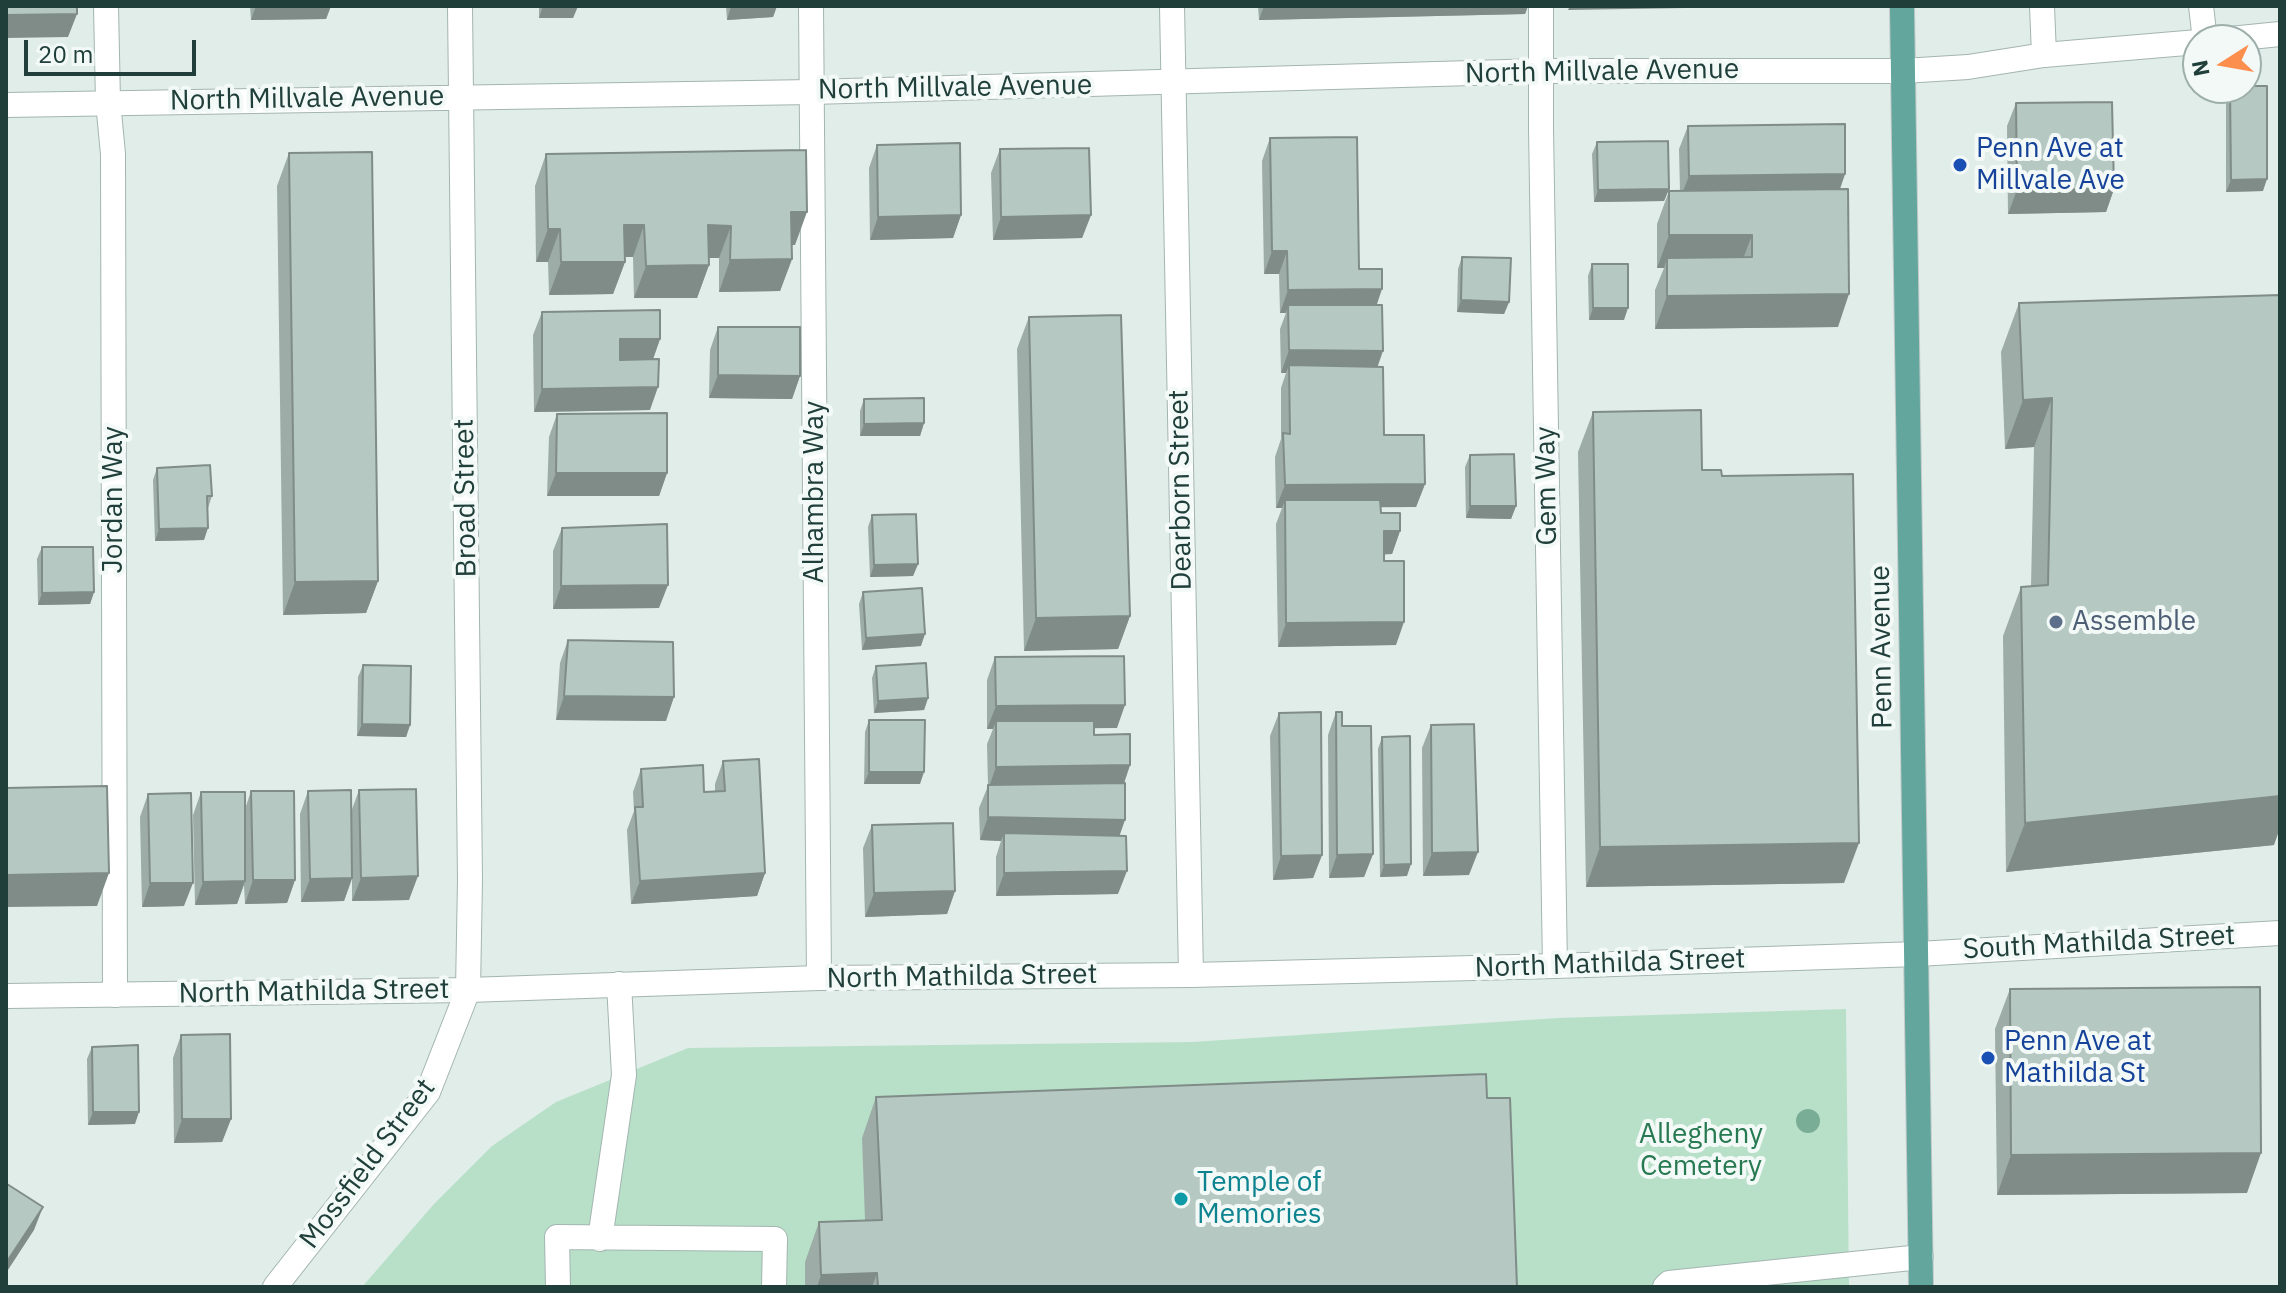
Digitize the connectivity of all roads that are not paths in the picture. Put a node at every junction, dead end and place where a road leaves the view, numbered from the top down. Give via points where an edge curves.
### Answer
1 (106, 6) edge
2 (460, 6) edge
3 (811, 6) edge
4 (1172, 6) edge
5 (1541, 6) edge
6 (1902, 6) edge
7 (2042, 6) edge
8 (2182, 43) edge
9 (2044, 55) junction
10 (1541, 71) junction
11 (1903, 71) junction
12 (1173, 82) junction
13 (812, 92) junction
14 (461, 98) junction
15 (108, 102) junction
16 (6, 105) edge
17 (2280, 933) edge
18 (1918, 954) junction
19 (1555, 966) junction
20 (1191, 975) junction
21 (819, 978) junction
22 (619, 984) junction
23 (468, 990) junction
24 (115, 995) junction
25 (6, 996) edge
26 (600, 1239) junction
27 (1921, 1257) junction
28 (275, 1287) edge
29 (558, 1287) edge
30 (774, 1287) edge
31 (1665, 1287) edge
32 (1921, 1287) edge

1 - 15 street, Jordan Way
2 - 14 street, Broad Street
3 - 13 street, Alhambra Way
4 - 12 street, Dearborn Street
5 - 10 street, Gem Way
6 - 11 main road, Penn Avenue
7 - 9 street
8 - 9 street, North Millvale Avenue
9 - 11 street, North Millvale Avenue
10 - 11 street, North Millvale Avenue
10 - 12 street, North Millvale Avenue
10 - 19 street, Gem Way
11 - 18 main road, Penn Avenue
12 - 13 street, North Millvale Avenue
12 - 20 street, Dearborn Street
13 - 14 street, North Millvale Avenue
13 - 21 street, Alhambra Way
14 - 15 street, North Millvale Avenue
14 - 23 street, Broad Street
15 - 16 street, North Millvale Avenue
15 - 24 street, Jordan Way via 113,154
17 - 18 street, South Mathilda Street
18 - 19 street, North Mathilda Street
18 - 27 main road, Penn Avenue
19 - 20 street, North Mathilda Street
20 - 21 street, North Mathilda Street
21 - 22 street, North Mathilda Street
22 - 23 street, North Mathilda Street
22 - 26 street via 624,1075
23 - 24 street, North Mathilda Street
23 - 28 street, Mossfield Street via 428,1092
24 - 25 street, North Mathilda Street
26 - 29 street via 557,1237
26 - 30 street via 775,1239
27 - 31 street
27 - 32 main road, Penn Avenue

